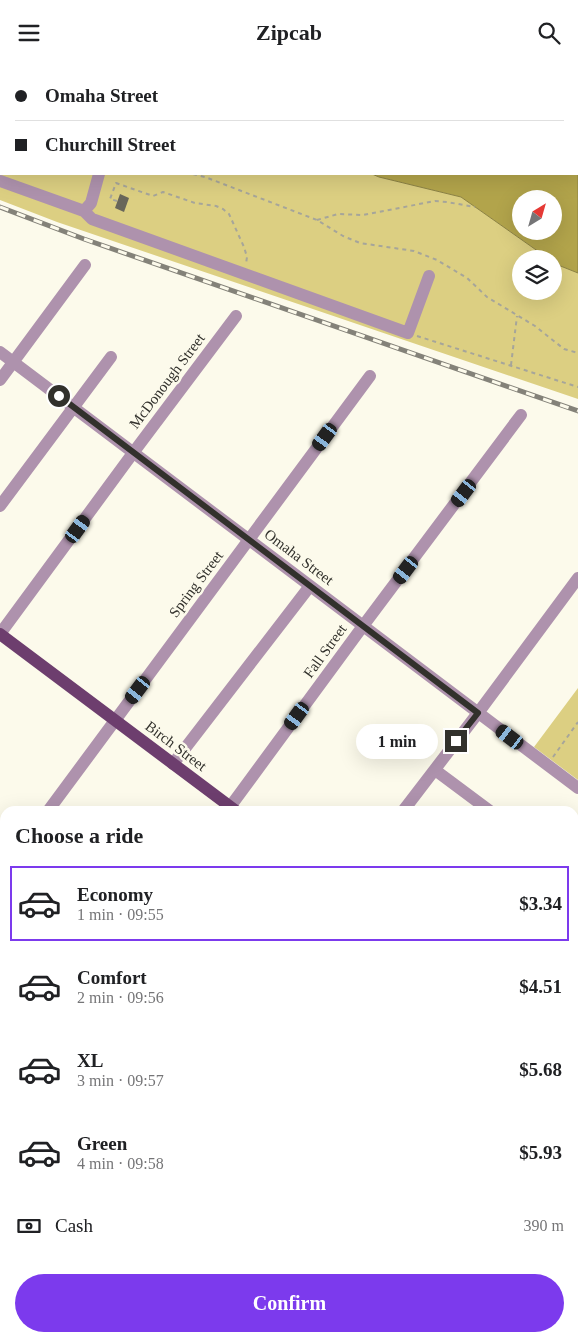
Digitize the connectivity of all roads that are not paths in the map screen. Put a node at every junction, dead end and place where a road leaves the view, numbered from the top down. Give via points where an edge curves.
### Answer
1 (100, 175) edge
2 (0, 181) edge
3 (84, 211) junction
4 (85, 265) dead end
5 (429, 276) dead end
6 (236, 316) dead end
7 (0, 352) edge
8 (111, 357) dead end
9 (13, 362) junction
10 (370, 376) dead end
11 (0, 380) edge
12 (74, 407) junction
13 (521, 415) dead end
14 (133, 453) junction
15 (0, 507) edge
16 (249, 540) junction
17 (578, 578) edge
18 (310, 586) junction
19 (363, 626) junction
20 (0, 634) edge
21 (478, 713) junction
22 (115, 720) junction
23 (173, 764) junction
24 (435, 770) junction
25 (578, 788) edge
26 (52, 806) edge
27 (226, 806) edge
28 (234, 806) edge
29 (407, 806) edge
30 (483, 806) edge

1 - 3 street via 92,203
2 - 3 street
3 - 5 street via 92,219 408,333
4 - 9 street
6 - 14 street, McDonough Street
7 - 9 street, Omaha Street
8 - 12 street
9 - 11 street
9 - 12 street, Omaha Street
10 - 16 street, Spring Street
12 - 14 street, Omaha Street
12 - 15 street
13 - 19 street, Fall Street
14 - 16 street, Omaha Street
14 - 20 street, McDonough Street
16 - 18 street, Omaha Street
16 - 22 street, Spring Street
17 - 21 street
18 - 19 street, Omaha Street
18 - 23 street
19 - 21 street, Omaha Street
19 - 28 street, Fall Street
20 - 22 main road, Birch Street
21 - 24 street
21 - 25 street, Omaha Street
22 - 23 main road, Birch Street
22 - 26 street, Spring Street
23 - 27 main road, Birch Street
24 - 29 street
24 - 30 street

